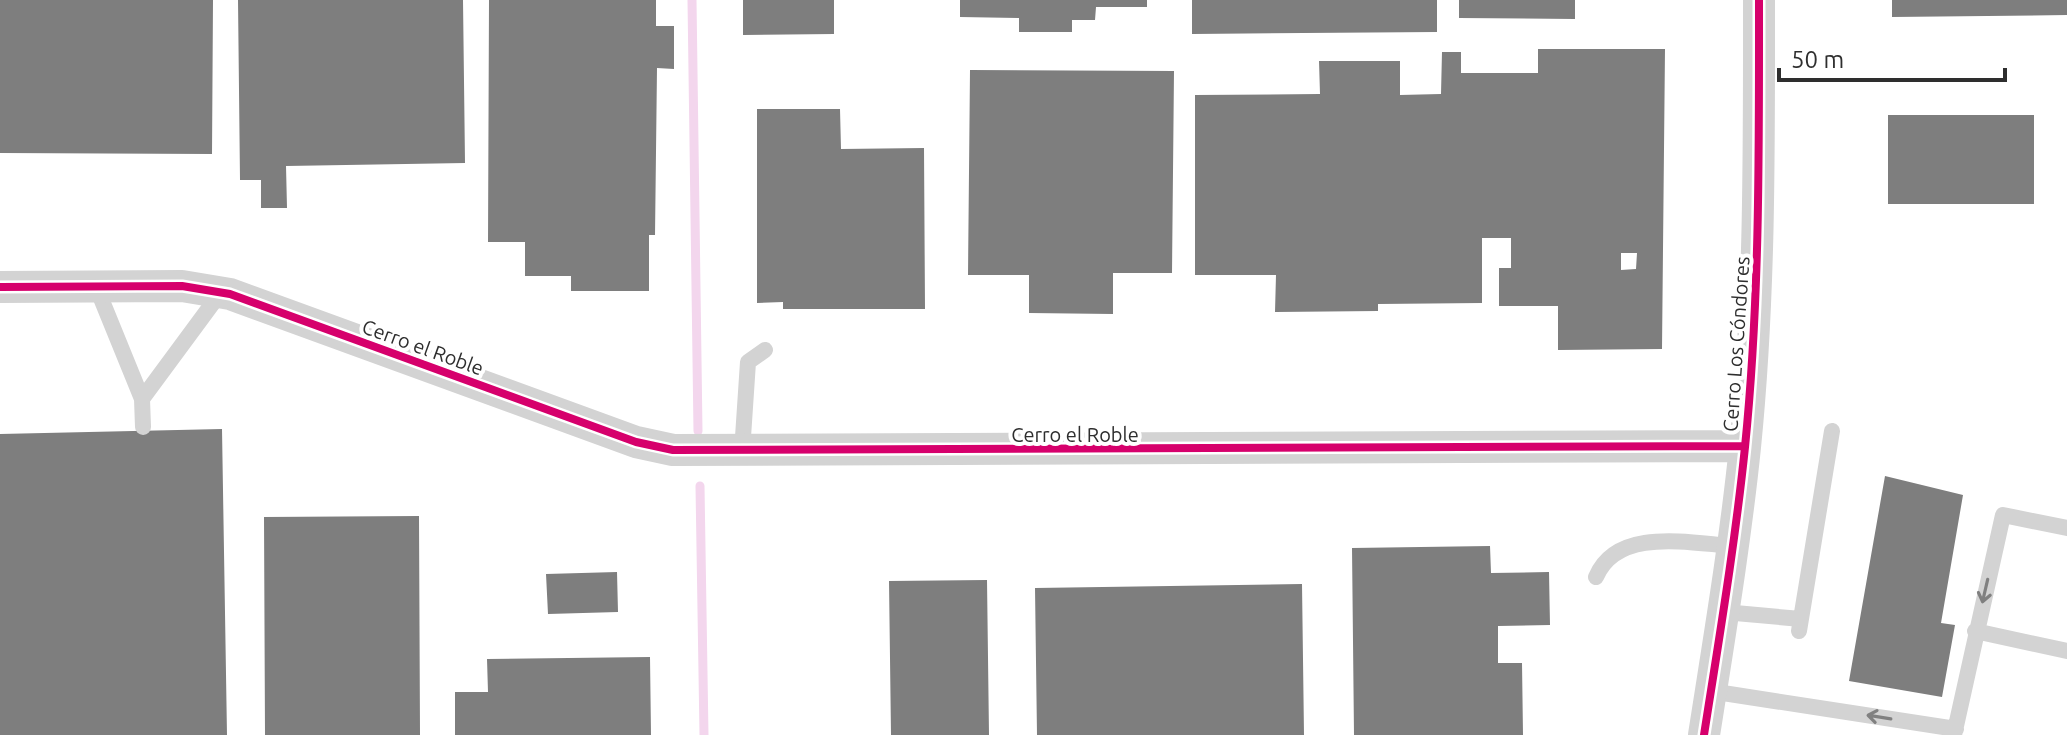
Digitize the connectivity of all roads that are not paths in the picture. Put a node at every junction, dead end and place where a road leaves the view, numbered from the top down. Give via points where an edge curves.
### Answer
1 (1759, 0) edge
2 (96, 286) junction
3 (0, 287) edge
4 (221, 292) junction
5 (765, 350) dead end
6 (142, 399) junction
7 (143, 427) dead end
8 (1832, 431) dead end
9 (1745, 446) junction
10 (742, 452) junction
11 (2067, 528) edge
12 (1733, 546) junction
13 (1596, 577) dead end
14 (1724, 612) junction
15 (1975, 631) junction
16 (2067, 651) edge
17 (1710, 691) junction
18 (1955, 732) edge
19 (1704, 734) edge
20 (1714, 735) edge

1 - 9 street, Cerro Los Cóndores via 1759,215
2 - 3 street, Cerro el Roble
2 - 4 street, Cerro el Roble via 182,286
2 - 6 lane
4 - 6 lane
4 - 10 street, Cerro el Roble via 636,442 673,450
5 - 10 lane via 748,362
6 - 7 lane
8 - 14 lane via 1800,625
9 - 10 street, Cerro el Roble
9 - 12 street, Cerro Los Cóndores
11 -> 15 lane via 2003,515
12 - 13 lane via 1659,541 1623,549 1603,561
12 - 14 street, Cerro Los Cóndores
14 - 17 street, Cerro Los Cóndores
15 - 16 lane
15 - 18 lane
18 -> 17 lane
17 - 19 street, Cerro Los Cóndores
19 - 20 lane

